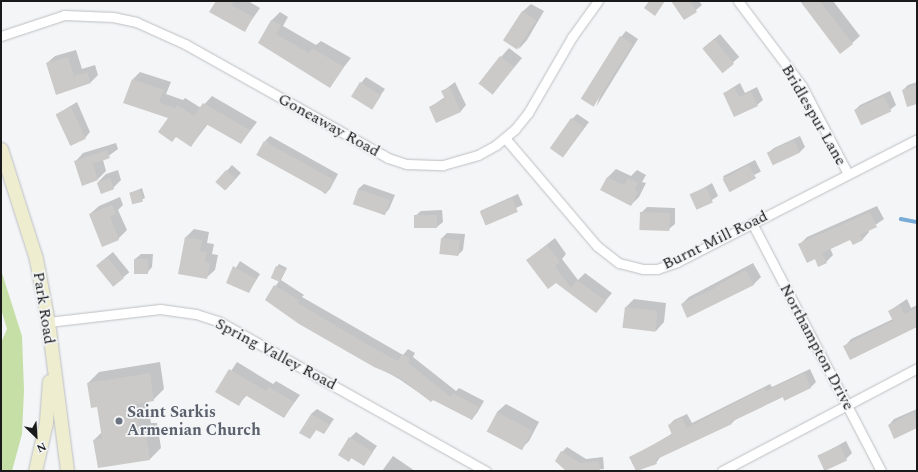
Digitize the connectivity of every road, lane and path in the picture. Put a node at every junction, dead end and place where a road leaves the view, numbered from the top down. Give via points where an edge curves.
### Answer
1 (598, 1) edge
2 (738, 1) edge
3 (1, 36) edge
4 (505, 138) junction
5 (917, 138) edge
6 (1, 149) edge
7 (847, 172) junction
8 (752, 223) junction
9 (48, 322) junction
10 (51, 345) junction
11 (917, 368) edge
12 (847, 404) junction
13 (35, 471) edge
14 (67, 471) edge
15 (486, 471) edge
16 (722, 471) edge
17 (881, 471) edge

1 - 4 street, Goneaway Road via 572,37 528,113
2 - 7 street, Bridlespur Lane via 802,86
3 - 4 street, Goneaway Road via 64,15 113,17 136,22 185,44 388,158 407,164 443,165 462,161 478,155
4 - 8 street, Burnt Mill Road via 597,246 619,263 634,268 657,268 678,262
5 - 7 street, Burnt Mill Road
6 - 9 main road, Park Road via 28,227
7 - 8 street, Burnt Mill Road
8 - 12 street, Northampton Drive
9 - 10 main road, Park Road
9 - 15 street, Spring Valley Road via 160,309 196,314 220,322
10 - 13 main road via 46,422
10 - 14 main road, Park Road
11 - 12 street
12 - 16 street
12 - 17 street, Northampton Drive

